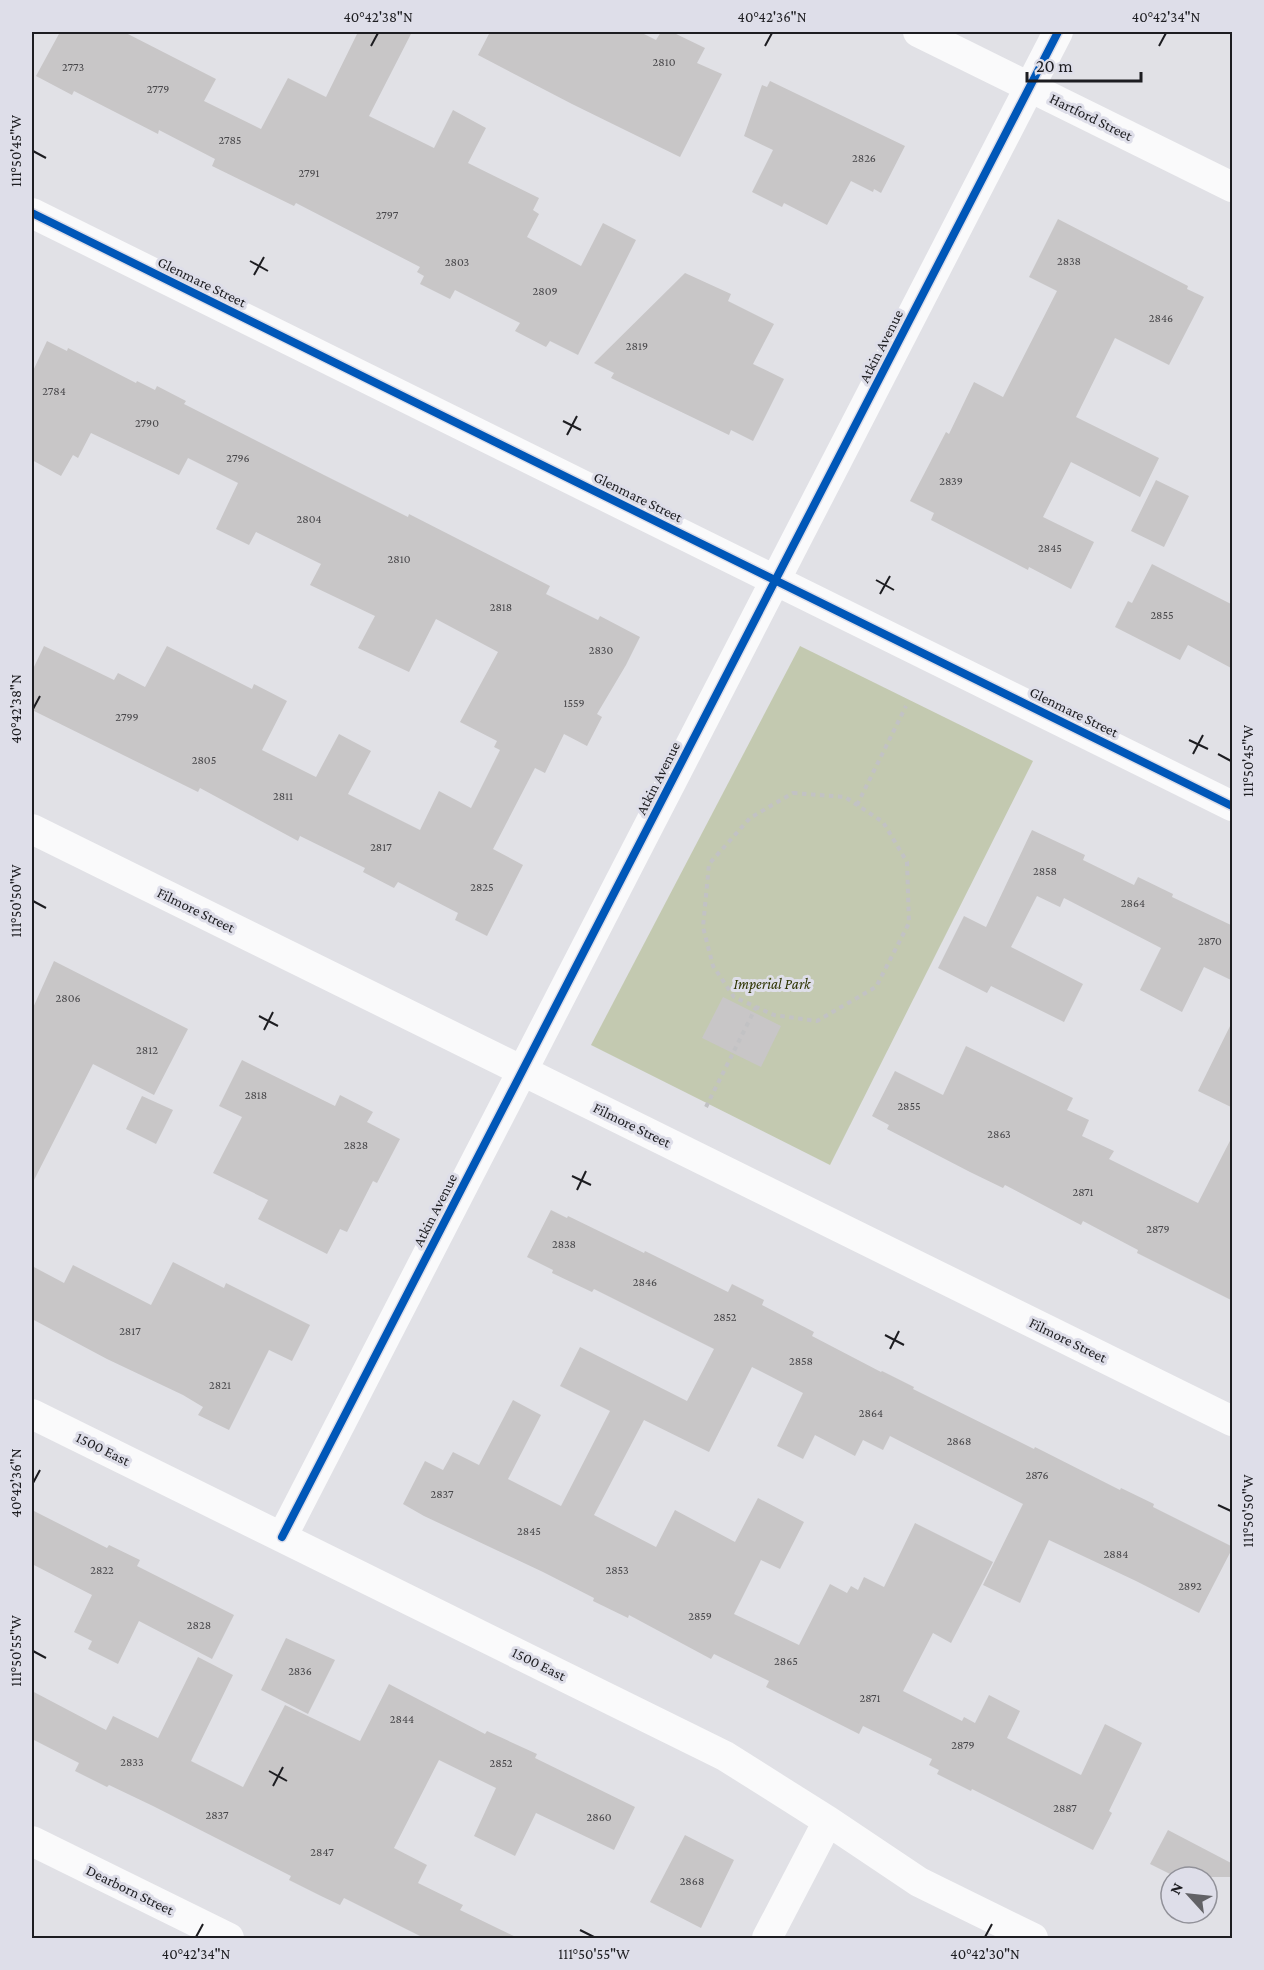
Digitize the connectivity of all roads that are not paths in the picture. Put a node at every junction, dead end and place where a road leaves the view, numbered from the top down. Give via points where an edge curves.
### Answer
1 (918, 32) edge
2 (1058, 32) edge
3 (1030, 87) junction
4 (1233, 187) edge
5 (32, 213) edge
6 (775, 580) junction
7 (1233, 806) edge
8 (32, 829) edge
9 (522, 1071) junction
10 (32, 1414) edge
11 (1233, 1421) edge
12 (282, 1537) junction
13 (828, 1821) junction
14 (32, 1841) edge
15 (229, 1938) edge
16 (767, 1938) edge
17 (1033, 1938) edge

1 - 3 street, Hartford Street
2 - 3 street, Atkin Avenue
3 - 4 street, Hartford Street
3 - 6 street, Atkin Avenue
5 - 6 street, Glenmare Street
6 - 7 street, Glenmare Street
6 - 9 street, Atkin Avenue
8 - 9 street, Filmore Street
9 - 11 street, Filmore Street
9 - 12 street, Atkin Avenue
10 - 12 street, 1500 East
12 - 13 street, 1500 East via 725,1756
13 - 16 street
13 - 17 street, 1500 East via 920,1882
14 - 15 street, Dearborn Street

